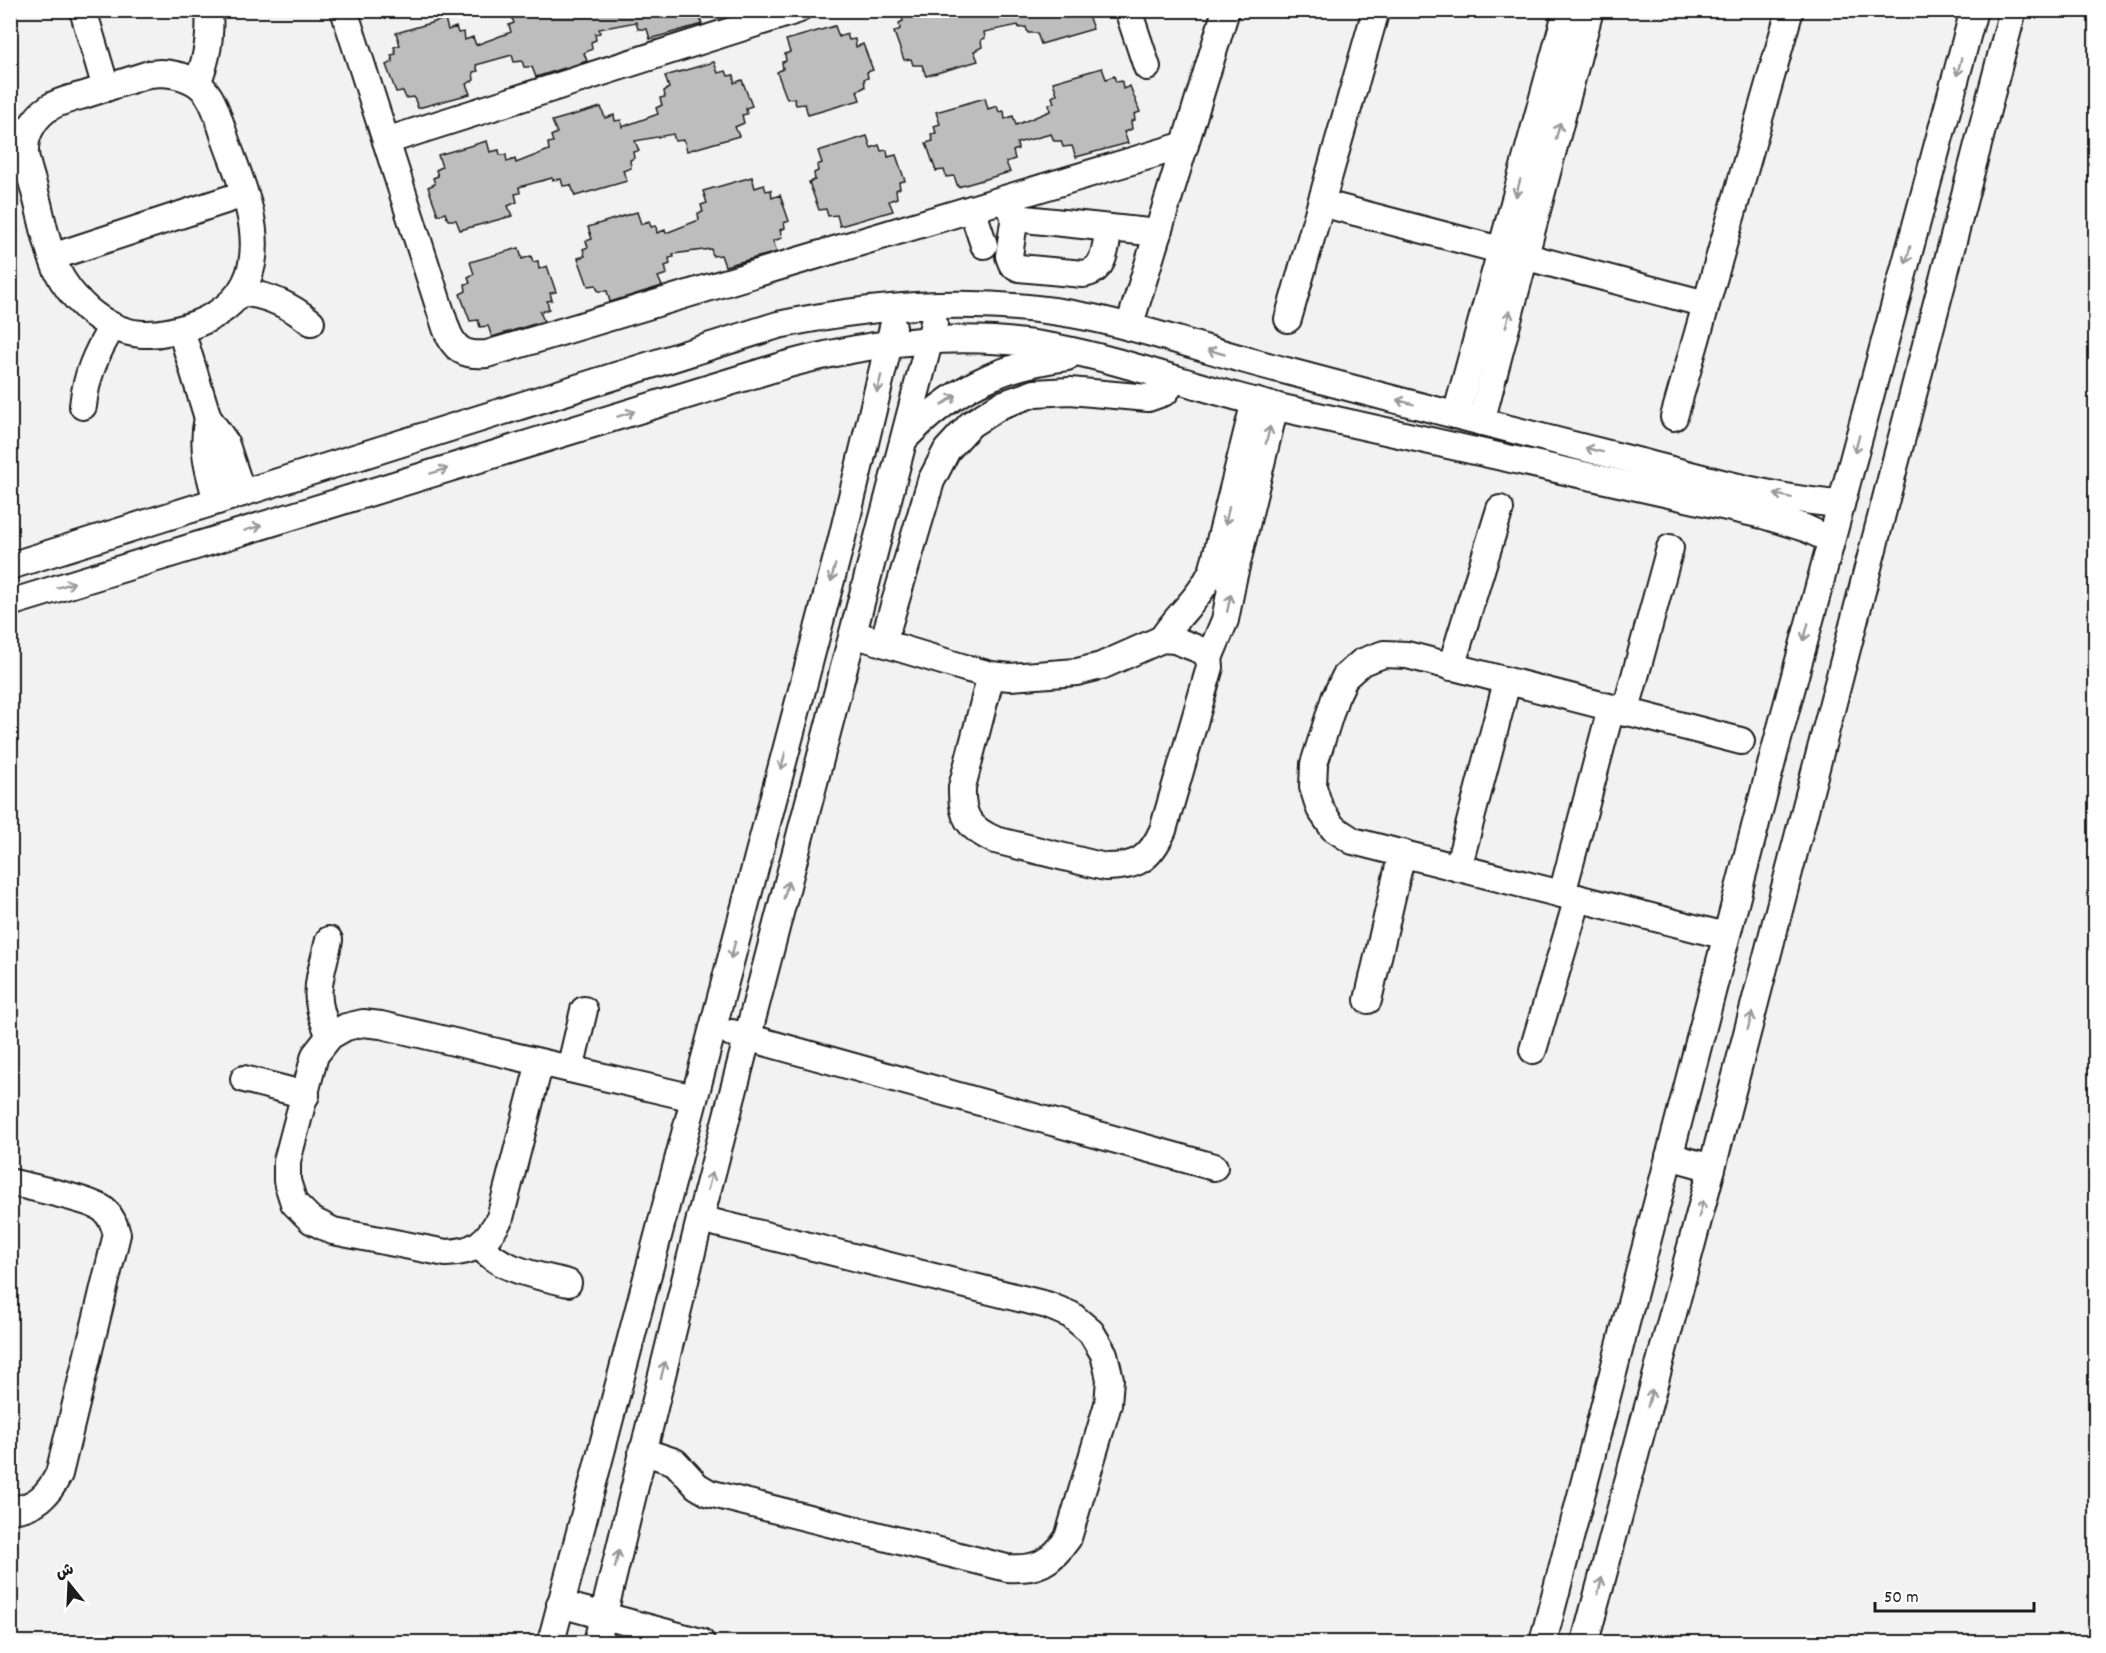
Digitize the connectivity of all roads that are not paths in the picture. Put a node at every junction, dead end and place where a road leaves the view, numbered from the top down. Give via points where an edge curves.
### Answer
1 (83, 10) edge
2 (345, 10) edge
3 (797, 10) edge
4 (1128, 10) edge
5 (1226, 10) edge
6 (1376, 10) edge
7 (1567, 10) edge
8 (1590, 10) edge
9 (1790, 10) edge
10 (1974, 10) edge
11 (2013, 10) edge
12 (209, 11) edge
13 (1147, 67) dead end
14 (197, 83) junction
15 (106, 88) junction
16 (20, 122) edge
17 (386, 141) junction
18 (1185, 145) junction
19 (244, 194) junction
20 (1321, 203) junction
21 (1010, 207) junction
22 (972, 209) junction
23 (1109, 228) junction
24 (1158, 233) junction
25 (984, 245) dead end
26 (1514, 252) junction
27 (52, 257) junction
28 (241, 292) junction
29 (1706, 304) junction
30 (938, 305) junction
31 (898, 306) junction
32 (1288, 319) dead end
33 (311, 322) dead end
34 (112, 327) junction
35 (1129, 327) junction
36 (181, 330) junction
37 (930, 339) junction
38 (889, 343) junction
39 (1093, 356) junction
40 (1175, 379) junction
41 (1265, 404) junction
42 (83, 406) dead end
43 (1456, 415) junction
44 (1674, 417) dead end
45 (208, 418) junction
46 (1481, 422) junction
47 (905, 438) junction
48 (242, 494) junction
49 (217, 501) junction
50 (1841, 504) junction
51 (1500, 508) dead end
52 (1831, 540) junction
53 (1670, 548) dead end
54 (10, 567) edge
55 (10, 603) edge
56 (853, 634) junction
57 (1162, 639) junction
58 (883, 644) junction
59 (1209, 658) junction
60 (1451, 667) junction
61 (991, 675) junction
62 (1507, 682) junction
63 (1618, 711) junction
64 (1742, 741) dead end
65 (1402, 853) junction
66 (1458, 868) junction
67 (1570, 896) junction
68 (1726, 936) junction
69 (329, 940) dead end
70 (1368, 1000) dead end
71 (584, 1010) dead end
72 (713, 1028) junction
73 (330, 1036) junction
74 (748, 1037) junction
75 (1533, 1050) dead end
76 (540, 1062) junction
77 (570, 1069) junction
78 (244, 1078) dead end
79 (306, 1095) junction
80 (694, 1098) junction
81 (1669, 1156) junction
82 (1214, 1167) dead end
83 (1712, 1168) junction
84 (10, 1182) edge
85 (700, 1219) junction
86 (479, 1245) junction
87 (568, 1283) dead end
88 (642, 1451) junction
89 (10, 1510) edge
90 (561, 1604) junction
91 (604, 1616) junction
92 (551, 1642) edge
93 (597, 1642) edge
94 (701, 1642) edge
95 (1543, 1642) edge
96 (1585, 1642) edge

1 - 15 street
2 - 17 street
3 - 17 street
4 - 13 street
5 - 18 street
6 - 20 street
7 -> 26 street
26 -> 8 street
9 - 29 street
10 -> 50 street
83 -> 11 street
12 - 14 street via 209,42
14 - 15 street via 180,75 161,73
14 - 19 street via 211,98
15 - 16 street via 50,107 36,119
16 - 27 street
17 - 22 street via 451,341 460,351 473,355
18 - 21 street
18 - 24 street
19 - 27 street
19 - 28 street via 251,223 252,263
20 - 26 street
20 - 32 street
21 - 22 street
21 - 23 street via 1025,219
21 - 23 street via 1010,256 1012,264 1019,268 1090,273 1102,262
22 - 25 street
23 - 24 street
24 - 35 street
26 - 29 street
26 - 43 street
46 -> 26 street
27 - 34 street via 74,296
28 - 33 street via 273,299
28 - 36 street via 214,317
29 - 44 street
30 - 31 street
30 - 35 street via 1054,311
30 - 37 street
31 - 38 street
31 - 48 street via 817,316 758,330
34 - 36 street via 145,335
34 - 42 street via 94,358
43 -> 35 street
36 - 45 street
37 - 38 street
37 - 39 street via 1012,342
37 - 47 street
55 -> 38 street via 785,365
38 -> 72 street
39 - 40 street
47 -> 39 street via 944,402 990,376 1040,360
40 - 41 street
40 - 58 street via 1165,392 1148,398 1070,391 1035,393 1001,405 971,424 947,450 931,481
41 - 52 street via 1763,515
41 -> 57 street via 1213,569 1201,592
59 -> 41 street via 1225,620
43 - 46 street
45 - 48 street via 225,442
45 - 49 street via 205,452
50 -> 46 street via 1783,497
47 - 56 street
48 - 49 street
49 - 54 street
50 - 52 street
51 - 60 street
52 -> 68 street
53 - 63 street
56 - 58 street
74 -> 56 street
57 - 59 street via 1203,651
57 - 61 street via 1101,666 1077,672 1029,677
58 - 61 street
59 - 61 street via 1163,830 1148,854 1124,867 1105,867 995,840 979,833 968,821 961,804 962,787
60 - 62 street
60 - 65 street via 1407,655 1384,654 1362,662 1345,677 1335,698 1314,764 1316,798 1333,828 1353,841
62 - 63 street
62 - 66 street
63 - 64 street
63 - 67 street
65 - 66 street
65 - 70 street
66 - 67 street
67 - 68 street
67 - 75 street
68 - 81 street
69 - 73 street via 318,990 320,1013
71 - 77 street
72 - 74 street
72 - 80 street
73 - 76 street via 363,1023 381,1025
73 - 79 street via 315,1055
74 - 82 street
85 -> 74 street
76 - 77 street
76 - 86 street via 500,1218
77 - 80 street
78 - 79 street
79 - 86 street via 287,1161 287,1181 294,1203 311,1220 333,1231 446,1253 463,1252
80 - 90 street
81 - 83 street
81 - 95 street
96 -> 83 street
84 - 89 street via 102,1208 113,1220 117,1234 59,1474 49,1492 33,1504
88 -> 85 street
85 - 88 street via 1047,1305 1071,1315 1090,1332 1104,1354 1110,1379 1108,1404 1068,1538 1058,1553 1043,1564 1025,1569 1007,1568 709,1493 675,1462
86 - 87 street via 487,1255 507,1266
91 -> 88 street
90 - 91 street
90 - 92 street
91 - 93 street
91 - 94 street

